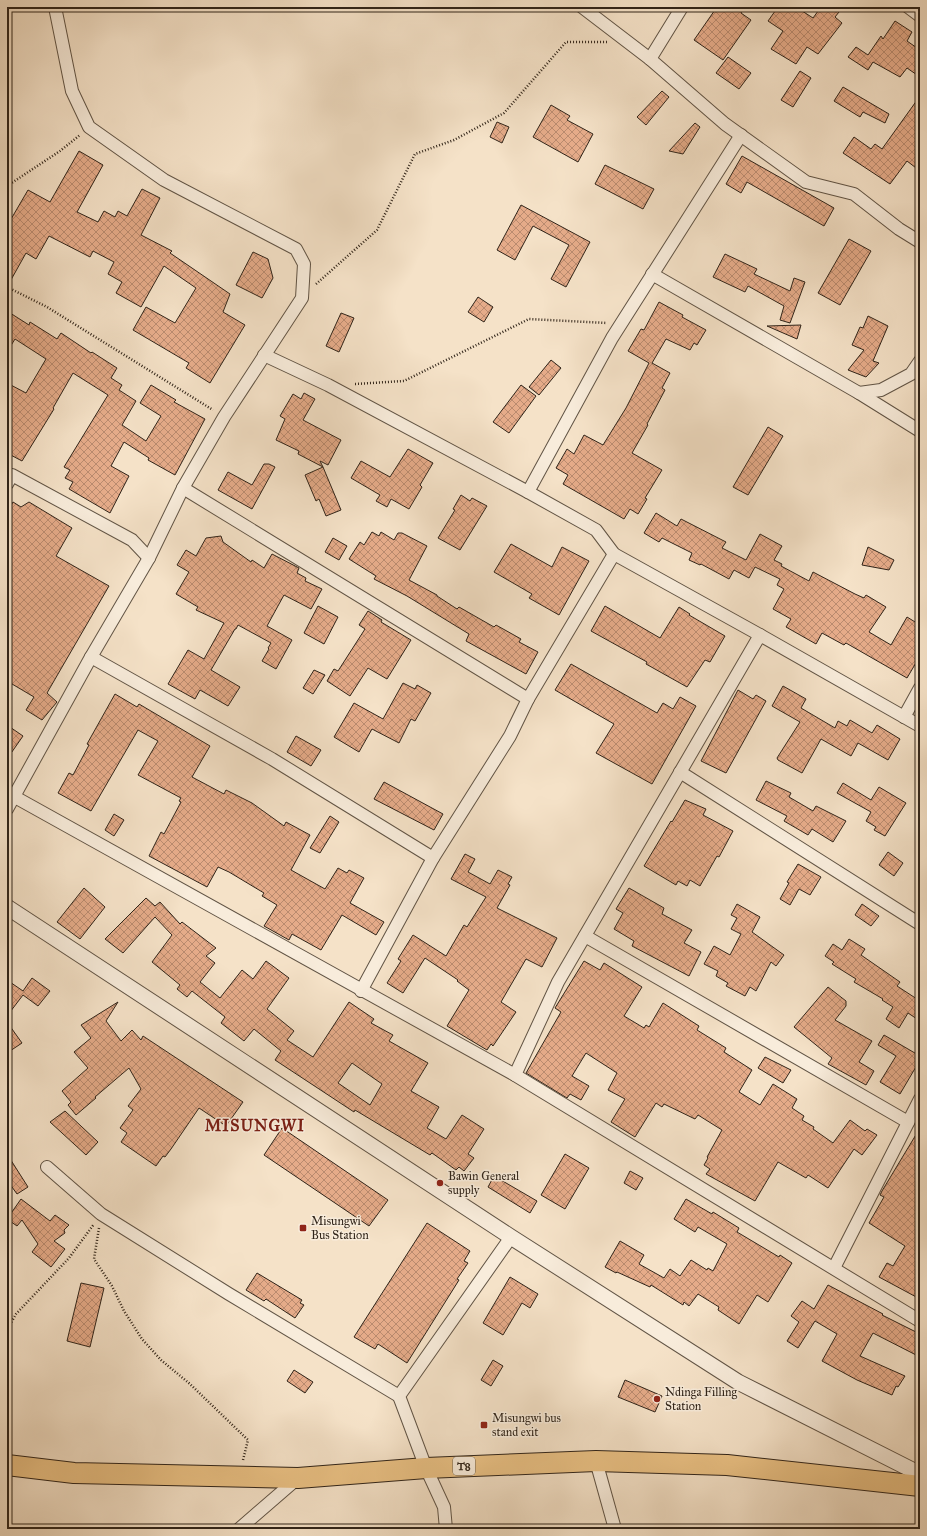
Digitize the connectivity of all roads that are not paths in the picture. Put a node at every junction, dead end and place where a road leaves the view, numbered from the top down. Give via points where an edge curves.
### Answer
1 (55, 7) edge
2 (582, 7) edge
3 (682, 7) edge
4 (908, 7) edge
5 (920, 16) edge
6 (650, 59) junction
7 (741, 135) junction
8 (920, 242) edge
9 (652, 274) junction
10 (264, 355) junction
11 (920, 361) edge
12 (859, 393) junction
13 (920, 431) edge
14 (9, 477) edge
15 (183, 488) junction
16 (528, 492) junction
17 (614, 554) junction
18 (149, 558) junction
19 (760, 635) junction
20 (91, 657) junction
21 (920, 688) edge
22 (528, 699) junction
23 (904, 717) junction
24 (920, 726) edge
25 (680, 772) junction
26 (13, 796) junction
27 (7, 809) edge
28 (433, 858) junction
29 (7, 907) edge
30 (920, 924) edge
31 (585, 936) junction
32 (361, 990) junction
33 (514, 1075) junction
34 (920, 1099) edge
35 (908, 1122) junction
36 (47, 1167) dead end
37 (511, 1238) junction
38 (834, 1268) junction
39 (920, 1321) edge
40 (399, 1396) junction
41 (596, 1461) junction
42 (7, 1465) edge
43 (426, 1468) junction
44 (920, 1474) edge
45 (298, 1478) junction
46 (920, 1486) edge
47 (239, 1529) edge
48 (446, 1529) edge
49 (615, 1529) edge

1 - 10 street via 72,91 89,127 164,180 296,249 304,264 302,298
2 - 6 street
3 - 6 street
4 - 5 street
6 - 7 street via 724,124
7 - 8 street via 806,182 854,194
7 - 9 street
9 - 12 street
9 - 16 street via 621,323
10 - 15 street
10 - 16 street via 328,385
11 - 12 street via 912,374 881,390
12 - 13 street
14 - 18 street via 132,540
15 - 18 street
15 - 22 street
16 - 17 street via 596,530
17 - 19 street
17 - 22 street
18 - 20 street
19 - 23 street
19 - 25 street
20 - 26 street
20 - 28 street via 272,759
21 - 23 street
22 - 28 street via 510,736
23 - 24 street
25 - 30 street
25 - 31 street
26 - 27 street
26 - 32 street
28 - 32 street
29 - 37 street
31 - 33 street via 558,982
31 - 35 street
32 - 33 street
33 - 38 street
34 - 35 street
35 - 38 street
36 - 40 street via 101,1214 228,1294
37 - 40 street
37 - 44 street via 738,1382
38 - 39 street
40 - 43 street
41 - 43 highway, T8
41 - 46 highway, T8 via 727,1465
41 - 49 street
42 - 45 highway, T8 via 74,1473
43 - 45 highway, T8
43 - 48 street via 444,1507
45 - 47 street

